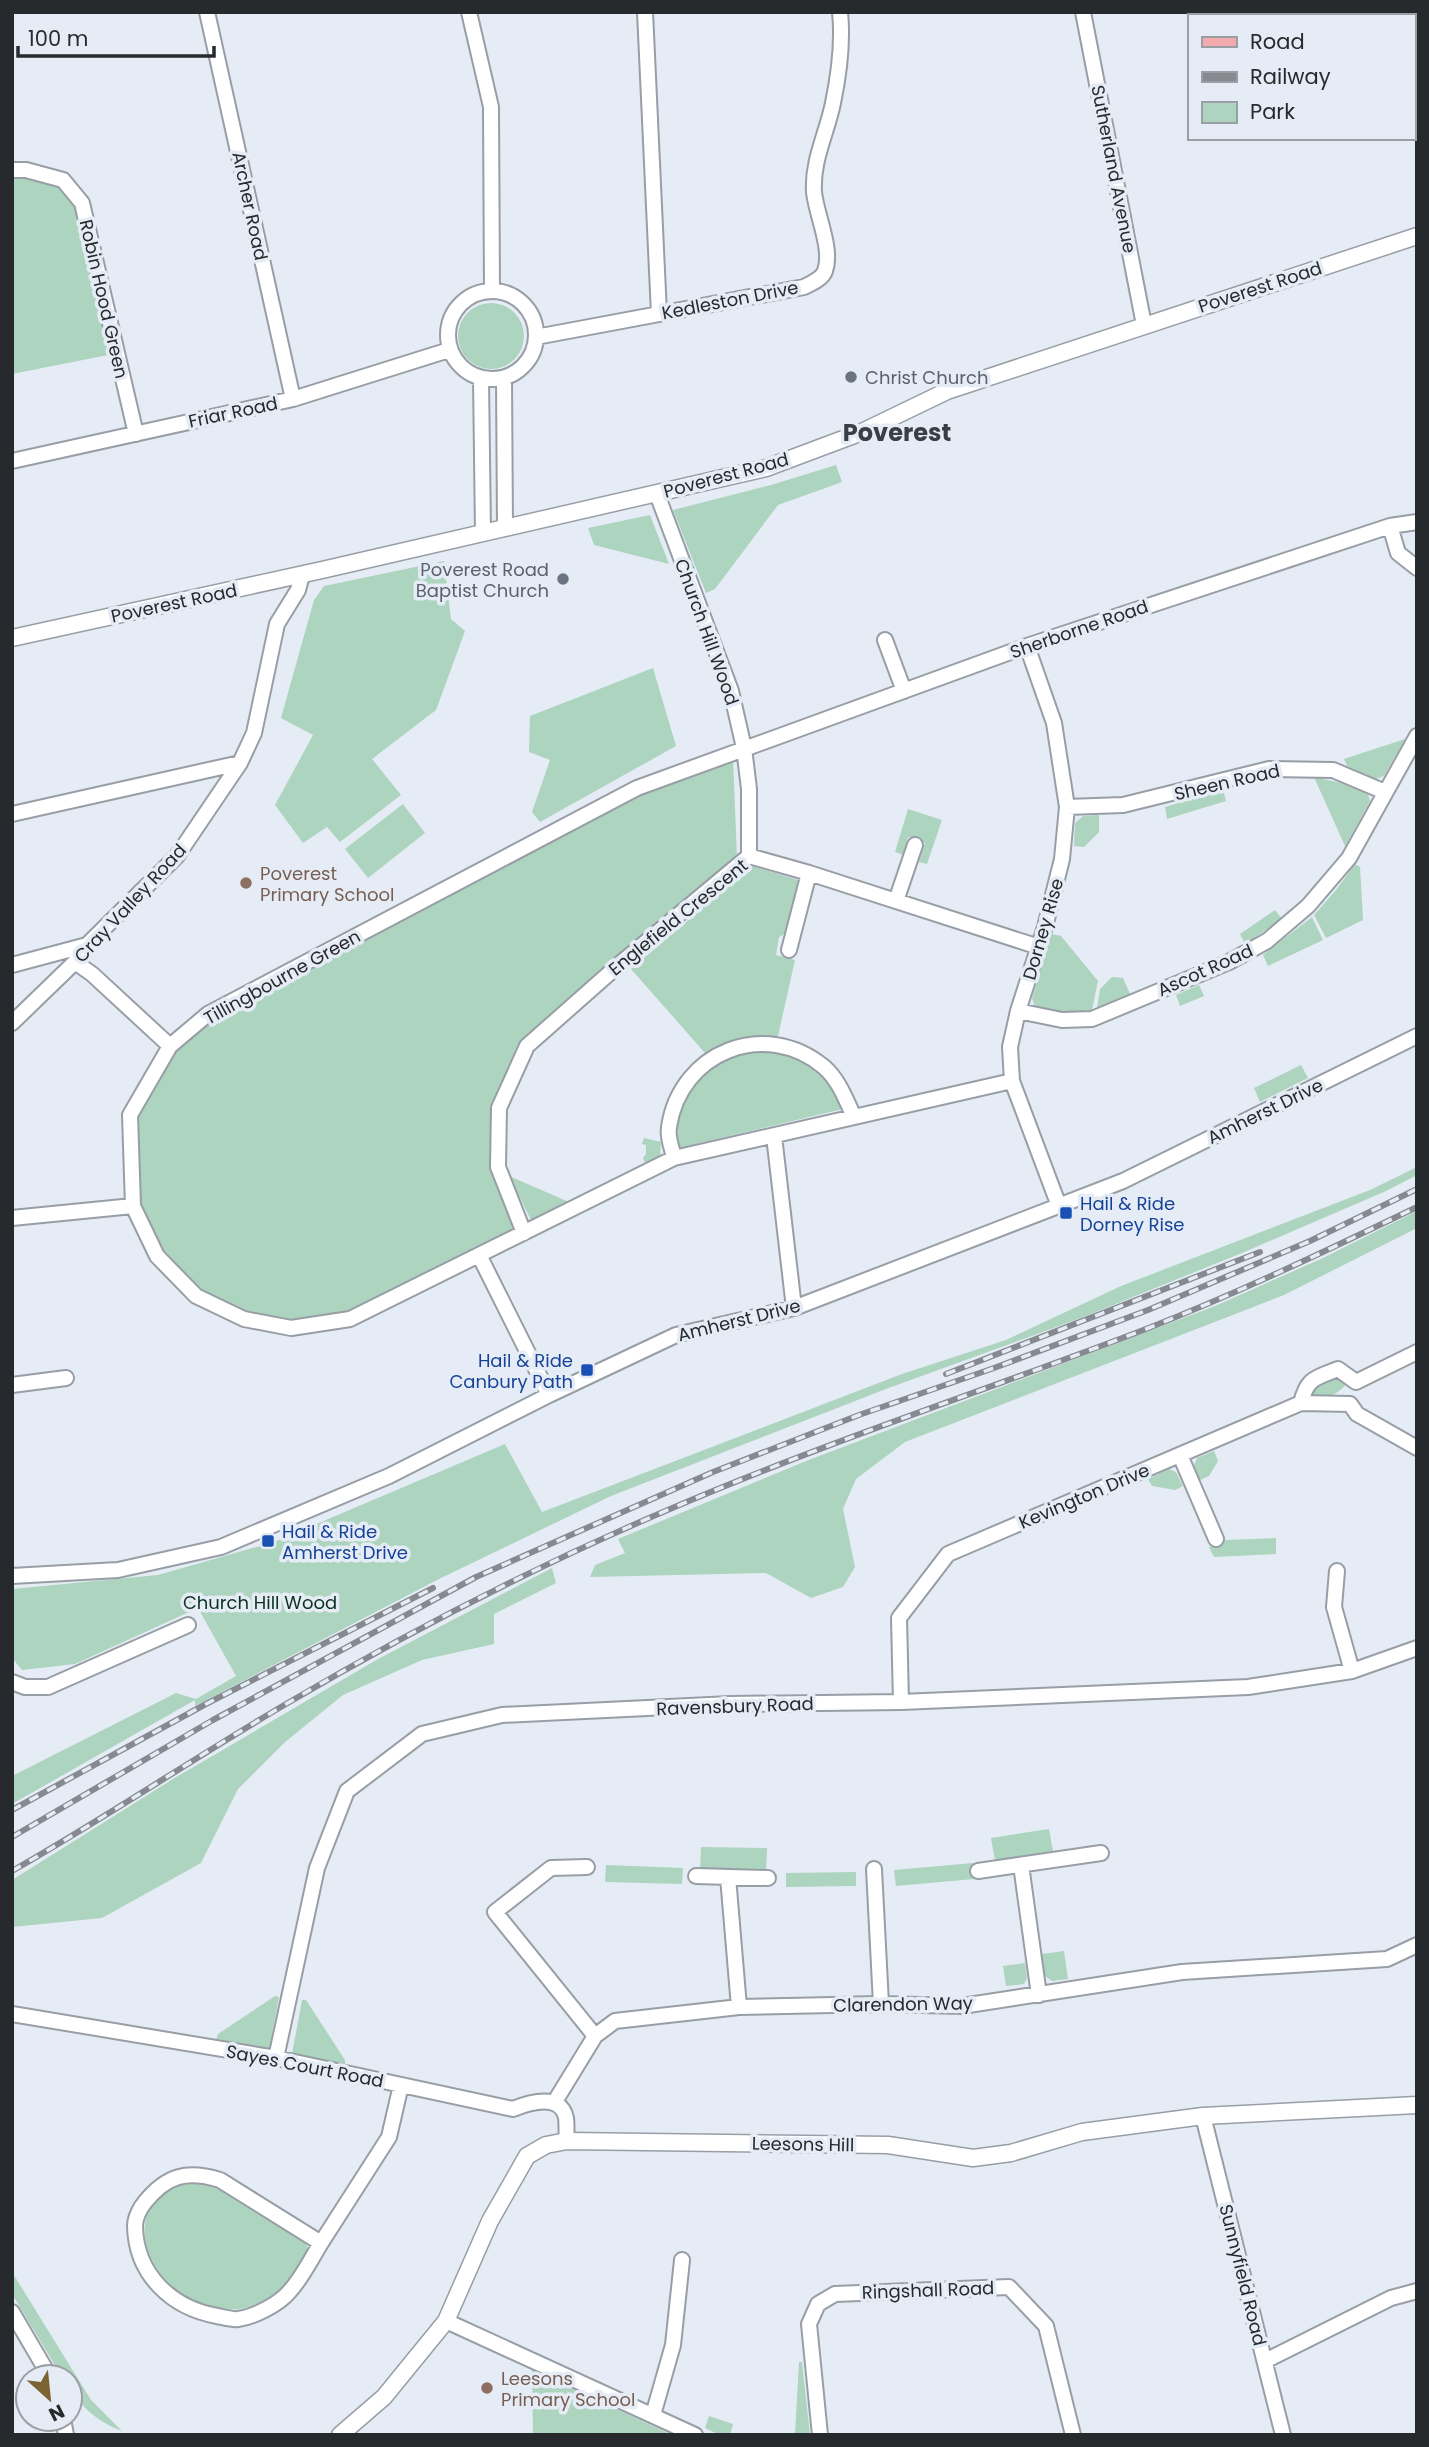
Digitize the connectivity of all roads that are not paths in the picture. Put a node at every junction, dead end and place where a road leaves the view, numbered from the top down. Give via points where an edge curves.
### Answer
1 (207, 12) edge
2 (468, 12) edge
3 (645, 12) edge
4 (840, 12) edge
5 (1083, 12) edge
6 (12, 170) edge
7 (1417, 236) edge
8 (492, 291) junction
9 (659, 314) junction
10 (1144, 325) junction
11 (536, 337) junction
12 (449, 350) junction
13 (504, 378) junction
14 (481, 379) junction
15 (293, 399) junction
16 (136, 434) junction
17 (12, 460) edge
18 (657, 494) junction
19 (1417, 522) edge
20 (1390, 526) junction
21 (505, 528) junction
22 (483, 533) junction
23 (1417, 569) edge
24 (302, 575) junction
25 (12, 638) edge
26 (885, 640) dead end
27 (1027, 646) junction
28 (904, 691) junction
29 (1417, 736) edge
30 (744, 748) junction
31 (240, 763) junction
32 (1385, 792) junction
33 (1067, 807) junction
34 (12, 814) edge
35 (915, 845) dead end
36 (749, 856) junction
37 (809, 873) junction
38 (896, 901) junction
39 (88, 945) junction
40 (1039, 947) junction
41 (789, 950) dead end
42 (75, 962) junction
43 (12, 965) edge
44 (1018, 1011) junction
45 (12, 1023) edge
46 (1417, 1036) edge
47 (170, 1046) junction
48 (1012, 1081) junction
49 (854, 1117) junction
50 (774, 1136) junction
51 (674, 1158) junction
52 (133, 1206) junction
53 (1059, 1206) junction
54 (12, 1218) edge
55 (524, 1233) junction
56 (479, 1255) junction
57 (794, 1308) junction
58 (1417, 1352) edge
59 (66, 1378) dead end
60 (1356, 1382) junction
61 (12, 1385) edge
62 (549, 1395) junction
63 (1301, 1404) junction
64 (1350, 1404) junction
65 (1417, 1448) edge
66 (1180, 1455) junction
67 (1216, 1539) dead end
68 (1337, 1571) dead end
69 (12, 1576) edge
70 (188, 1625) dead end
71 (1417, 1648) edge
72 (1352, 1671) junction
73 (12, 1682) edge
74 (901, 1702) junction
75 (1101, 1853) dead end
76 (1021, 1865) junction
77 (587, 1867) dead end
78 (874, 1869) dead end
79 (978, 1871) dead end
80 (696, 1876) dead end
81 (728, 1877) junction
82 (768, 1878) dead end
83 (1417, 1945) edge
84 (1039, 1995) junction
85 (881, 2004) junction
86 (739, 2007) junction
87 (12, 2014) edge
88 (595, 2036) junction
89 (276, 2058) junction
90 (401, 2084) junction
91 (554, 2103) junction
92 (1417, 2105) edge
93 (1203, 2116) junction
94 (567, 2141) junction
95 (321, 2243) junction
96 (682, 2260) dead end
97 (1417, 2291) edge
98 (12, 2312) edge
99 (446, 2321) junction
100 (1265, 2361) junction
101 (42, 2363) edge
102 (653, 2415) junction
103 (340, 2435) edge
104 (695, 2435) edge
105 (820, 2435) edge
106 (1073, 2435) edge
107 (1283, 2435) edge

1 - 15 street, Archer Road
2 - 8 street via 491,107
3 - 9 street
4 - 9 street, Kedleston Drive via 842,33 833,103 816,158 814,192 827,253 825,272 804,287
5 - 10 street, Sutherland Avenue
6 - 16 street, Robin Hood Green via 63,180 82,203
7 - 10 street, Poverest Road
8 - 11 street via 506,293 523,305
8 - 12 street via 465,299 455,309 449,322
9 - 11 street, Kedleston Drive
10 - 18 street, Poverest Road via 947,391 862,432 766,468
11 - 13 street via 527,363
12 - 14 street via 467,373
12 - 15 street, Friar Road
13 - 14 street
13 - 21 street
14 - 22 street
15 - 16 street, Friar Road
16 - 17 street, Friar Road
18 - 21 street, Poverest Road
18 - 30 street, Church Hill Wood via 731,691
19 - 20 street, Sherborne Road
20 - 23 street via 1398,553
20 - 27 street, Sherborne Road
21 - 22 street, Poverest Road
22 - 24 street, Poverest Road
24 - 25 street, Poverest Road
24 - 31 street, Cray Valley Road via 277,624 254,733
26 - 28 street
27 - 28 street, Sherborne Road
27 - 33 street, Dorney Rise via 1054,723
28 - 30 street, Sherborne Road
29 - 32 street, Ascot Road
30 - 36 street, Church Hill Wood
30 - 47 street, Tillingbourne Green via 637,788 555,829 208,1014
31 - 34 street
31 - 39 street, Cray Valley Road via 177,856
32 - 33 street, Sheen Road via 1333,770 1269,769 1123,805
32 - 44 street, Ascot Road via 1349,858 1308,906 1267,942 1091,1019 1062,1020
33 - 40 street, Dorney Rise via 1062,859
35 - 38 street
36 - 37 street, Englefield Crescent
36 - 55 street, Englefield Crescent via 527,1046 499,1108 498,1167
37 - 38 street, Englefield Crescent
37 - 41 street
38 - 40 street, Englefield Crescent
39 - 42 street, Cray Valley Road
39 - 43 street
40 - 44 street, Dorney Rise
42 - 45 street, Cray Valley Road
42 - 47 street
44 - 48 street, Dorney Rise via 1010,1047
46 - 53 street, Amherst Drive via 1123,1181
47 - 52 street, Tillingbourne Green via 130,1115
48 - 49 street, Tillingbourne Green
48 - 53 street, Dorney Rise
49 - 50 street, Tillingbourne Green
49 - 51 street via 825,1069 803,1053 779,1045 742,1045 707,1060 681,1091 668,1129
50 - 51 street, Tillingbourne Green
50 - 57 street
51 - 55 street, Tillingbourne Green
52 - 54 street
52 - 56 street, Tillingbourne Green via 157,1256 196,1296 244,1319 291,1328 350,1319
53 - 57 street, Amherst Drive
55 - 56 street, Tillingbourne Green
56 - 62 street
57 - 62 street, Amherst Drive via 676,1335
58 - 60 street
59 - 61 street
60 - 63 street via 1338,1370 1311,1380
60 - 64 street
62 - 69 street, Amherst Drive via 389,1476 221,1547 118,1570
63 - 64 street
63 - 66 street, Kevington Drive
64 - 65 street via 1357,1414
66 - 67 street
66 - 74 street, Kevington Drive via 948,1554 899,1618
68 - 72 street via 1334,1607
70 - 73 street via 48,1687
71 - 72 street, Ravensbury Road
72 - 74 street, Ravensbury Road via 1248,1686
74 - 89 street, Ravensbury Road via 730,1704 502,1715 422,1734 347,1791 317,1868
75 - 76 street
76 - 79 street
76 - 84 street
77 - 88 street via 551,1868 495,1912
78 - 85 street
80 - 81 street
81 - 82 street
81 - 86 street
83 - 84 street, Clarendon Way via 1387,1959 1182,1972
84 - 85 street, Clarendon Way via 962,2006
85 - 86 street, Clarendon Way
86 - 88 street, Clarendon Way via 615,2021
87 - 89 street, Sayes Court Road
88 - 91 street
89 - 90 street, Sayes Court Road
90 - 91 street, Sayes Court Road via 513,2109 541,2100
90 - 95 street via 389,2137
91 - 94 street via 566,2118
92 - 93 street, Leesons Hill
93 - 94 street, Leesons Hill via 1082,2132 1011,2153 973,2158 888,2145
93 - 100 street, Sunnyfield Road
94 - 99 street, Leesons Hill via 527,2155 489,2221
95 - 95 street via 219,2180 201,2175 180,2176 158,2187 141,2207 135,2224 139,2251 154,2282 175,2302 204,2314 238,2320 265,2310 289,2293
96 - 102 street via 673,2345
97 - 100 street via 1391,2298
98 - 101 street
99 - 102 street
99 - 103 street, Leesons Hill via 384,2397
100 - 107 street, Sunnyfield Road
102 - 104 street
105 - 106 street, Ringshall Road via 809,2324 818,2304 835,2294 1009,2287 1046,2326

